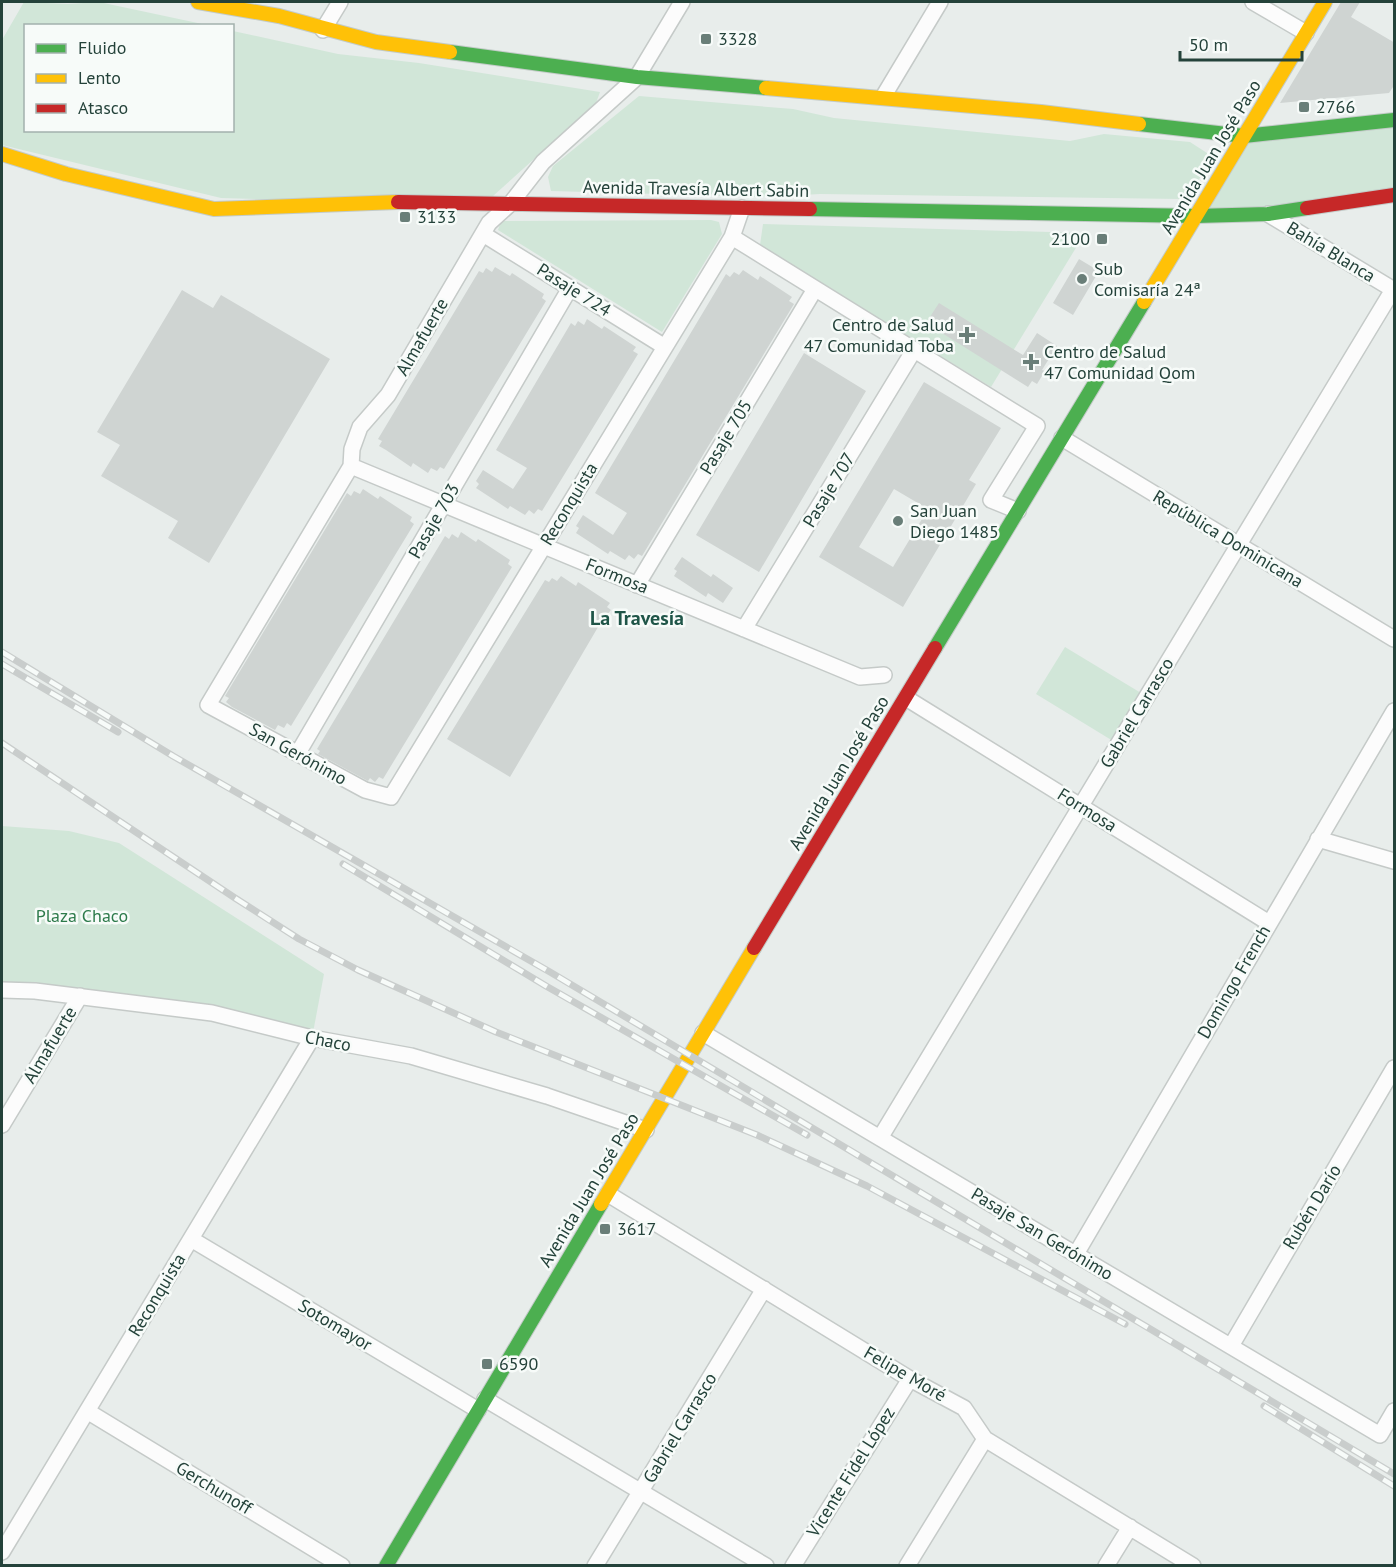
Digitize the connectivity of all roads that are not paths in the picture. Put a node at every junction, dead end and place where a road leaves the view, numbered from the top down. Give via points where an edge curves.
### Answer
1 (198, 2) edge
2 (234, 2) edge
3 (340, 2) edge
4 (682, 2) edge
5 (940, 2) edge
6 (1253, 2) edge
7 (1325, 2) edge
8 (279, 16) junction
9 (323, 30) junction
10 (1306, 33) junction
11 (636, 76) junction
12 (883, 97) junction
13 (1395, 120) edge
14 (1244, 136) junction
15 (2, 154) edge
16 (1395, 195) edge
17 (511, 203) junction
18 (742, 208) junction
19 (1268, 214) junction
20 (1196, 216) junction
21 (483, 234) junction
22 (732, 237) junction
23 (570, 288) junction
24 (815, 289) junction
25 (1394, 289) edge
26 (665, 347) junction
27 (914, 350) junction
28 (1062, 438) junction
29 (351, 466) junction
30 (443, 505) junction
31 (1018, 511) junction
32 (543, 546) junction
33 (1238, 546) junction
34 (637, 585) junction
35 (744, 629) junction
36 (1395, 639) edge
37 (884, 675) dead end
38 (906, 698) junction
39 (208, 705) joint
40 (1395, 711) edge
41 (298, 753) junction
42 (391, 797) joint
43 (1081, 806) junction
44 (1318, 839) junction
45 (1395, 861) edge
46 (1269, 923) junction
47 (2, 990) edge
48 (80, 996) junction
49 (704, 1033) junction
50 (312, 1038) junction
51 (1395, 1068) edge
52 (2, 1125) edge
53 (646, 1130) junction
54 (880, 1138) junction
55 (608, 1194) junction
56 (191, 1239) junction
57 (1076, 1254) junction
58 (764, 1289) junction
59 (1230, 1346) junction
60 (910, 1378) junction
61 (482, 1405) junction
62 (87, 1411) junction
63 (1395, 1411) edge
64 (986, 1439) junction
65 (641, 1491) junction
66 (1130, 1527) junction
67 (2, 1552) edge
68 (342, 1566) edge
69 (386, 1566) edge
70 (595, 1566) edge
71 (766, 1566) edge
72 (793, 1566) edge
73 (907, 1566) edge
74 (1106, 1566) edge
75 (1193, 1566) edge

1 - 8 main road
2 - 8 street
3 - 9 street
4 - 11 street, Almafuerte
5 - 12 street
6 - 10 street
7 - 10 main road, Avenida Juan José Paso
8 - 9 main road
9 - 11 main road via 376,42
10 - 14 main road, Avenida Juan José Paso
11 - 12 main road
11 - 17 street, Almafuerte via 543,162
12 - 14 main road
13 - 14 main road
14 - 20 main road, Avenida Juan José Paso
15 - 17 main road, Avenida Travesía Albert Sabin via 66,174 214,209 385,202
16 - 19 main road, Avenida Travesía Albert Sabin
17 - 18 main road, Avenida Travesía Albert Sabin
17 - 21 street, Almafuerte via 497,214
18 - 20 main road, Avenida Travesía Albert Sabin
18 - 22 street, Reconquista
19 - 20 main road, Avenida Travesía Albert Sabin
19 - 25 street, Bahía Blanca
20 - 28 main road, Avenida Juan José Paso
21 - 23 street, Pasaje 724
21 - 29 street, Almafuerte via 388,395 360,427
22 - 24 street
22 - 26 street, Reconquista
23 - 26 street, Pasaje 724
23 - 30 street, Pasaje 703
24 - 27 street
24 - 34 street, Pasaje 705
25 - 33 street, Gabriel Carrasco
26 - 32 street, Reconquista
27 - 31 street via 1037,426 991,500
27 - 35 street, Pasaje 707
28 - 31 main road, Avenida Juan José Paso
28 - 33 street, República Dominicana
29 - 30 street, Formosa
29 - 39 street, Almafuerte
30 - 32 street, Formosa
30 - 41 street, Pasaje 703
31 - 38 main road, Avenida Juan José Paso
32 - 34 street, Formosa
32 - 42 street, Reconquista
33 - 36 street, República Dominicana
33 - 43 street, Gabriel Carrasco
34 - 35 street, Formosa
35 - 37 street, Formosa via 860,677
38 - 43 street, Formosa
38 - 49 main road, Avenida Juan José Paso
39 - 41 street, San Gerónimo
40 - 44 street, Domingo French
41 - 42 street, San Gerónimo via 365,790
43 - 46 street, Formosa
43 - 54 street, Gabriel Carrasco
44 - 45 street
44 - 46 street, Domingo French
46 - 57 street, Domingo French
47 - 48 street, Chaco
48 - 50 street, Chaco via 212,1014
48 - 52 street, Almafuerte
49 - 53 main road, Avenida Juan José Paso
49 - 54 street, Pasaje San Gerónimo
50 - 53 street, Chaco via 411,1056
50 - 56 street, Reconquista
51 - 59 street, Rubén Darío
53 - 55 main road, Avenida Juan José Paso
54 - 57 street, Pasaje San Gerónimo
55 - 58 street, Felipe Moré
55 - 61 main road, Avenida Juan José Paso
56 - 61 street, Sotomayor
56 - 62 street, Reconquista
57 - 59 street, Pasaje San Gerónimo
58 - 60 street, Felipe Moré
58 - 65 street, Gabriel Carrasco
59 - 63 street, Pasaje San Gerónimo via 1380,1435
60 - 64 street, Felipe Moré via 964,1408
60 - 72 street, Vicente Fidel López
61 - 65 street, Sotomayor
61 - 69 main road, Avenida Juan José Paso
62 - 67 street, Reconquista
62 - 68 street, Gerchunoff
64 - 66 street, Felipe Moré
64 - 73 street
65 - 70 street, Gabriel Carrasco
65 - 71 street, Sotomayor
66 - 74 street
66 - 75 street, Felipe Moré

